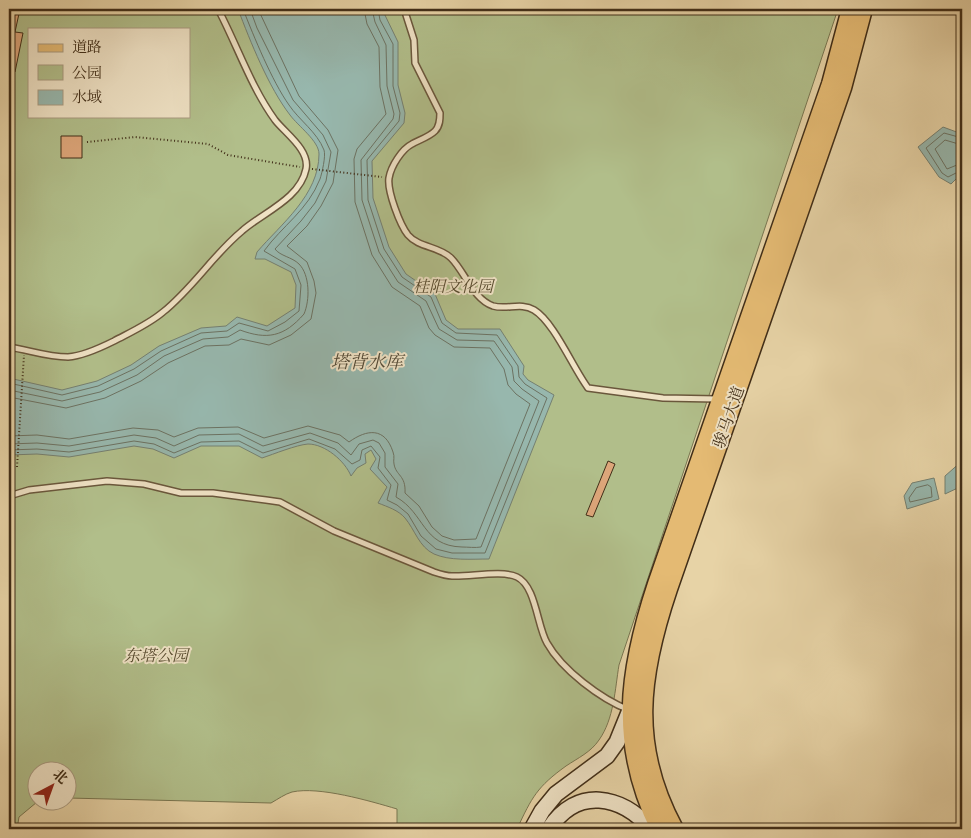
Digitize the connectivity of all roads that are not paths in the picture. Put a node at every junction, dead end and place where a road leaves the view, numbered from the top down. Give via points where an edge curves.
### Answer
1 (218, 9) edge
2 (408, 9) edge
3 (850, 9) edge
4 (864, 9) edge
5 (9, 347) edge
6 (727, 402) junction
7 (9, 496) edge
8 (637, 710) junction
9 (532, 829) edge
10 (549, 829) edge
11 (651, 829) edge
12 (659, 829) edge
13 (675, 829) edge

1 - 5 lane via 261,98 275,120 304,153 307,168 303,178 289,196 216,254 198,278 163,312 103,347 70,357
2 - 6 lane via 406,15 414,40 415,63 440,113 435,131 402,153 389,178 399,218 409,236 423,245 442,250 463,271 483,300 493,306 523,306 534,310 547,322 588,388
3 - 6 main road, 骏马大道 via 830,84
4 - 6 main road, 骏马大道 via 842,88
6 - 8 main road, 骏马大道 via 658,623
7 - 8 lane via 29,490 107,481 144,484 181,493 213,493 280,502 334,531 434,572 450,576 517,577 527,586 553,653 598,693 617,705
8 - 9 main road via 607,756 556,794
8 - 12 main road, 骏马大道 via 632,745 640,779
8 - 13 main road, 骏马大道 via 653,775
10 - 11 main road via 573,806 597,800 623,805

